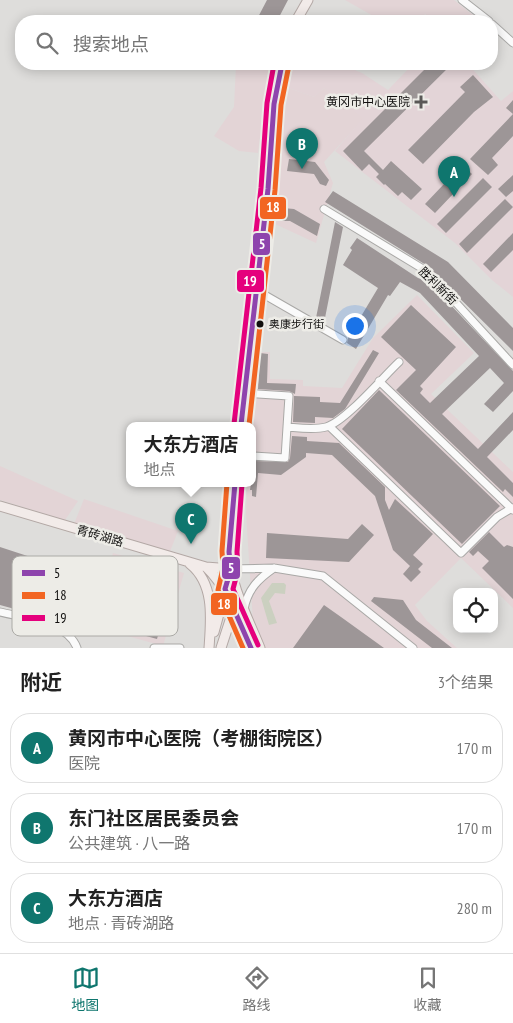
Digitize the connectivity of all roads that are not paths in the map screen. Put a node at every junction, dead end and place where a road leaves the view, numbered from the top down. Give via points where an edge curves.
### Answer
1 (308, 0) edge
2 (462, 0) edge
3 (299, 15) edge
4 (481, 15) edge
5 (498, 29) edge
6 (513, 43) edge
7 (281, 70) edge
8 (324, 209) dead end
9 (256, 290) junction
10 (343, 340) dead end
11 (399, 362) dead end
12 (513, 365) edge
13 (379, 381) junction
14 (244, 394) junction
15 (241, 422) edge
16 (328, 426) junction
17 (287, 427) junction
18 (256, 456) edge
19 (235, 487) edge
20 (0, 506) edge
21 (512, 509) edge
22 (168, 556) edge
23 (178, 559) edge
24 (185, 561) junction
25 (206, 567) junction
26 (274, 568) junction
27 (231, 569) junction
28 (225, 589) junction
29 (238, 593) junction
30 (233, 608) junction
31 (244, 609) junction
32 (69, 636) edge
33 (77, 648) edge
34 (154, 648) edge
35 (180, 648) edge
36 (209, 648) edge
37 (221, 648) edge
38 (251, 648) edge
39 (260, 648) edge
40 (414, 648) edge

1 - 3 main road
2 - 4 street
5 - 6 street
7 - 9 main road via 274,104
8 - 12 street, 胜利新街 via 423,269
9 - 10 street
9 - 14 main road
11 - 13 street
13 - 16 street via 349,412
13 - 21 street
14 - 15 main road
14 - 17 street via 290,396
16 - 17 street
16 - 21 street via 461,553 497,517
17 - 18 street via 285,458
19 - 27 main road via 229,552
20 - 22 main road, 青砖湖路
23 - 24 main road, 青砖湖路
24 - 25 main road, 青砖湖路
24 - 36 main road via 196,569 209,595
25 - 27 main road, 青砖湖路
25 - 28 main road
26 - 27 street
26 - 31 street via 249,591
26 - 40 street via 323,576
27 - 28 main road
27 - 29 main road
28 - 30 main road
28 - 36 main road
29 - 30 main road
29 - 31 main road
30 - 37 main road
30 - 38 main road
31 - 39 main road
32 - 33 street
34 - 35 street

